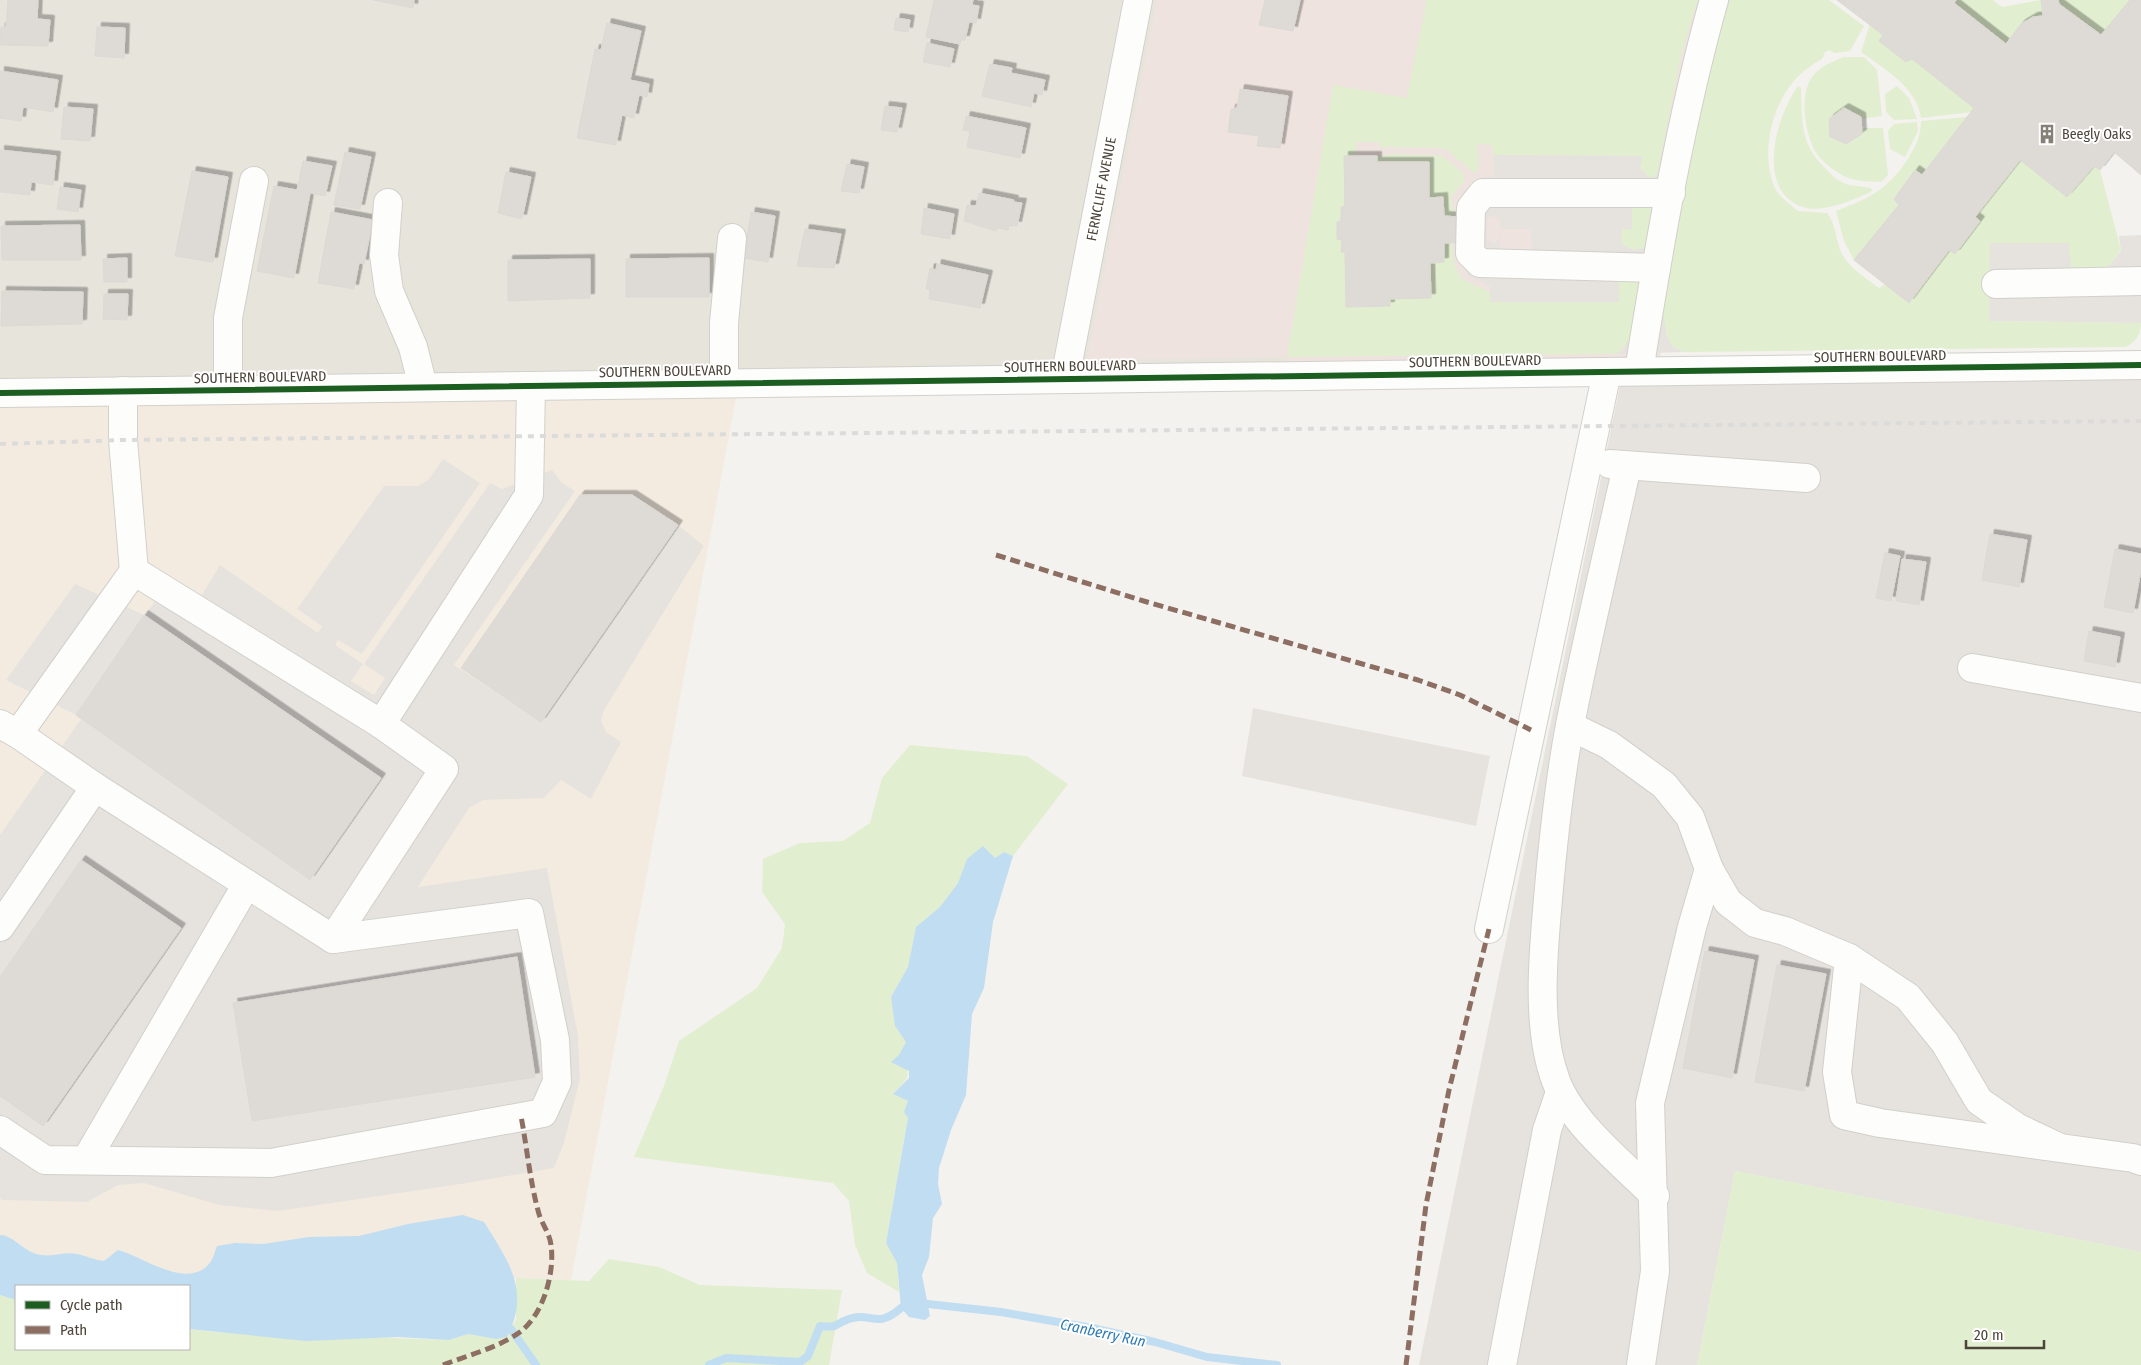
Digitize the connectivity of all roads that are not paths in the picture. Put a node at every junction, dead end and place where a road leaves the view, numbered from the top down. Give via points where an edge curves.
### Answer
1 (1138, 0) edge
2 (1714, 0) edge
3 (254, 181) dead end
4 (1671, 193) junction
5 (388, 203) dead end
6 (732, 238) dead end
7 (1656, 268) junction
8 (2141, 281) edge
9 (1996, 284) dead end
10 (2141, 365) edge
11 (1639, 371) junction
12 (1607, 372) junction
13 (1065, 378) junction
14 (724, 383) junction
15 (530, 386) junction
16 (423, 387) junction
17 (228, 390) junction
18 (123, 391) junction
19 (0, 393) edge
20 (1588, 462) junction
21 (1627, 466) junction
22 (1806, 478) dead end
23 (134, 571) junction
24 (1972, 668) dead end
25 (2141, 698) edge
26 (381, 724) junction
27 (1570, 726) junction
28 (9, 729) edge
29 (95, 787) junction
30 (1709, 870) junction
31 (247, 884) junction
32 (0, 926) edge
33 (1489, 929) dead end
34 (332, 939) junction
35 (1849, 958) junction
36 (1560, 1092) junction
37 (0, 1130) edge
38 (2058, 1147) junction
39 (86, 1160) junction
40 (2141, 1162) edge
41 (1655, 1196) junction
42 (1502, 1365) edge
43 (1640, 1365) edge

1 - 13 street, FERNCLIFF AVENUE
2 - 4 street via 1694,68
3 - 17 street via 228,318
4 - 7 street
4 - 7 street via 1483,192 1470,208 1470,253 1480,263
5 - 16 street via 384,255 389,291 413,347
6 - 14 street via 724,323
7 - 11 street
8 - 9 street
10 - 11 street, SOUTHERN BOULEVARD
11 - 12 street, SOUTHERN BOULEVARD
12 - 13 street, SOUTHERN BOULEVARD
12 - 20 street
13 - 14 street, SOUTHERN BOULEVARD
14 - 15 street, SOUTHERN BOULEVARD
15 - 16 street, SOUTHERN BOULEVARD
15 - 26 street via 529,495
16 - 17 street, SOUTHERN BOULEVARD
17 - 18 street, SOUTHERN BOULEVARD
18 - 19 street, SOUTHERN BOULEVARD
18 - 23 street via 123,440
20 - 21 street
20 - 33 street
21 - 22 street
21 - 27 street
23 - 26 street
23 - 28 street
24 - 25 street
26 - 34 street via 444,769
27 - 30 street via 1609,745 1664,785 1690,817
27 - 36 street via 1555,824 1544,935 1543,1022
28 - 29 street
29 - 31 street
29 - 32 street
30 - 35 street via 1728,902 1755,923 1785,931
30 - 41 street via 1692,927 1650,1104
31 - 34 street
31 - 39 street
34 - 39 street via 529,913 555,1040 558,1082 543,1112 270,1163
35 - 38 street via 1908,997 1946,1043 1979,1101 2018,1128
35 - 38 street via 1837,1072 1844,1115 1880,1123
36 - 41 street via 1584,1126
36 - 42 street via 1547,1130
37 - 39 street via 45,1160
38 - 40 street
41 - 43 street via 1656,1271

